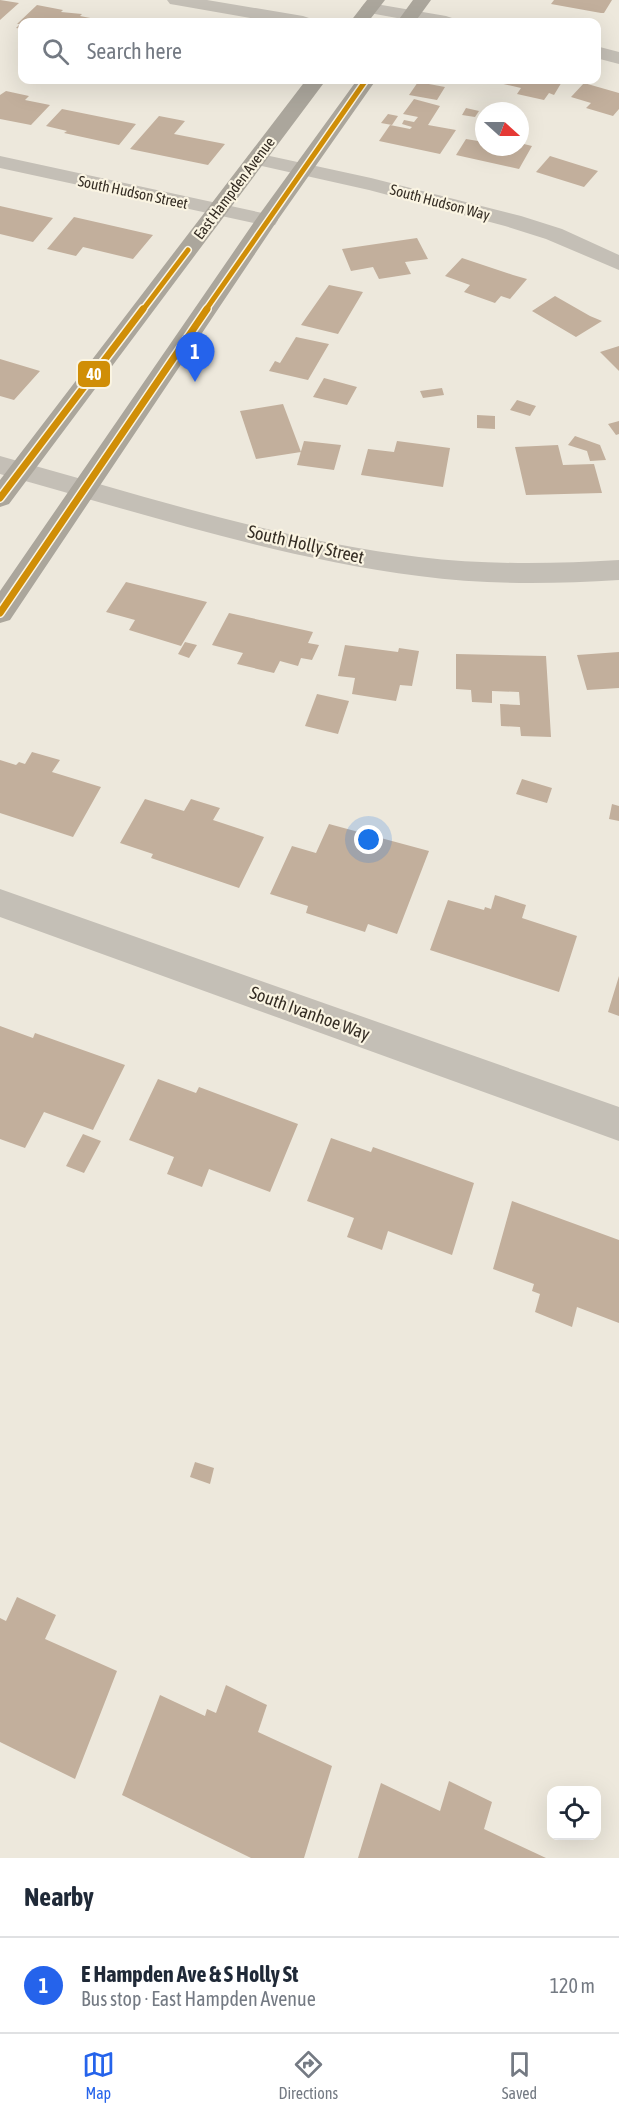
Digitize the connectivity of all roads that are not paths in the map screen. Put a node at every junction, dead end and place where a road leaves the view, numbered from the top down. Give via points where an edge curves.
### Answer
1 (176, 0) edge
2 (422, 0) edge
3 (368, 10) edge
4 (280, 18) edge
5 (404, 18) edge
6 (410, 18) edge
7 (601, 53) edge
8 (619, 58) edge
9 (313, 84) edge
10 (363, 84) edge
11 (256, 159) junction
12 (0, 162) edge
13 (303, 170) junction
14 (218, 210) junction
15 (267, 220) junction
16 (619, 263) edge
17 (10, 468) edge
18 (86, 488) junction
19 (0, 498) edge
20 (619, 570) edge
21 (0, 613) edge
22 (0, 903) edge
23 (619, 1124) edge

1 - 4 street
2 - 6 highway
3 - 5 street
7 - 8 street
9 - 11 highway, East Hampden Avenue
10 - 13 highway
11 - 13 street, South Hudson Way
11 - 14 highway, East Hampden Avenue
12 - 14 street, South Hudson Street
13 - 15 highway
13 - 16 street, South Hudson Way via 513,221 554,234
14 - 15 street, South Hudson Street
14 - 17 highway, East Hampden Avenue
15 - 18 highway
17 - 18 street, South Holly Street
17 - 19 highway, East Hampden Avenue
18 - 20 street, South Holly Street via 239,529 393,563 506,573
18 - 21 highway
22 - 23 street, South Ivanhoe Way

